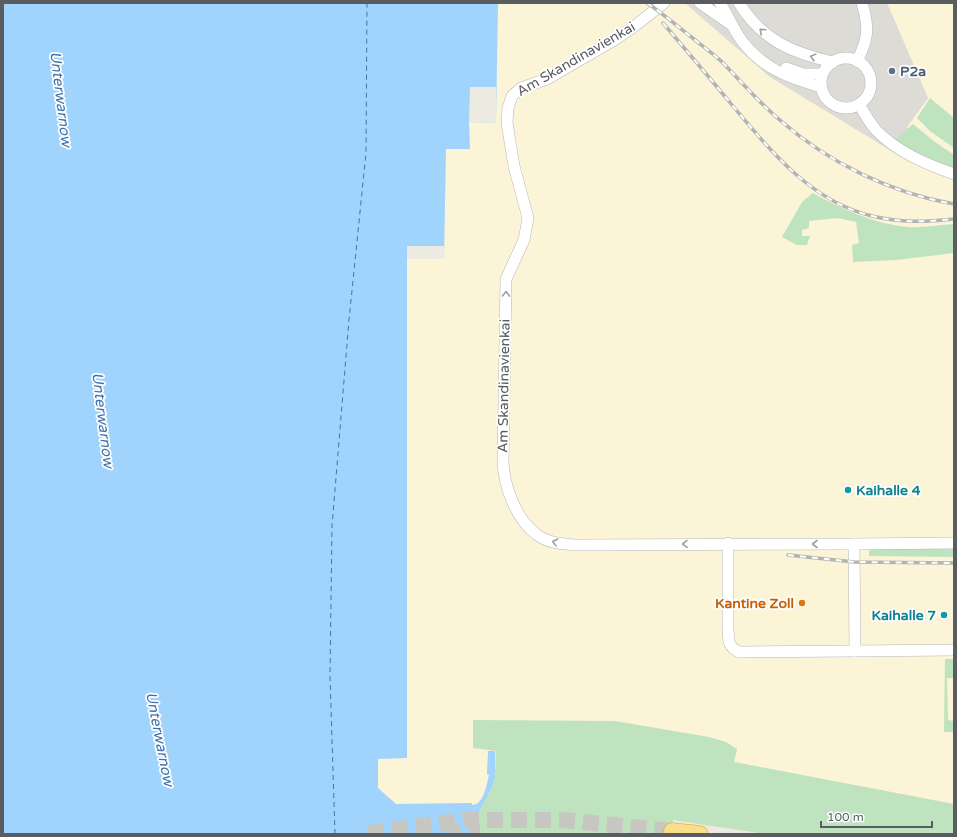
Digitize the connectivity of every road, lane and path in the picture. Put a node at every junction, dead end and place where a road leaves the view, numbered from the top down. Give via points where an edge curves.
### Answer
1 (700, 3) edge
2 (720, 3) edge
3 (726, 3) edge
4 (739, 3) edge
5 (862, 3) edge
6 (661, 5) edge
7 (733, 25) junction
8 (857, 61) junction
9 (833, 62) junction
10 (822, 74) junction
11 (821, 87) junction
12 (859, 104) junction
13 (954, 174) edge
14 (728, 543) junction
15 (954, 543) edge
16 (854, 544) junction
17 (954, 650) edge
18 (855, 651) junction
19 (672, 831) dead end
20 (700, 834) edge

1 - 7 street
2 - 7 street
3 - 10 street via 749,41 768,58 803,74
9 -> 4 street via 803,54 778,43 753,22
5 - 8 street via 868,33
14 -> 6 street, Am Skandinavienkai via 575,545 549,541 537,535 528,526 511,497 504,472 506,279 524,240 528,218 514,166 507,123 512,96 521,88 547,79 610,43
7 - 11 street via 741,40 754,55 769,66 784,75
8 - 9 street via 845,58
8 - 12 street via 866,69 870,79 867,96
9 - 10 street
10 - 11 street
11 - 12 street via 825,97 838,107 848,108
12 - 13 street via 875,128 896,147
16 -> 14 street, Am Skandinavienkai
14 - 18 street via 728,628 732,648 739,652
15 - 16 street, Am Skandinavienkai
16 - 18 street
17 - 18 street
19 - 20 highway

